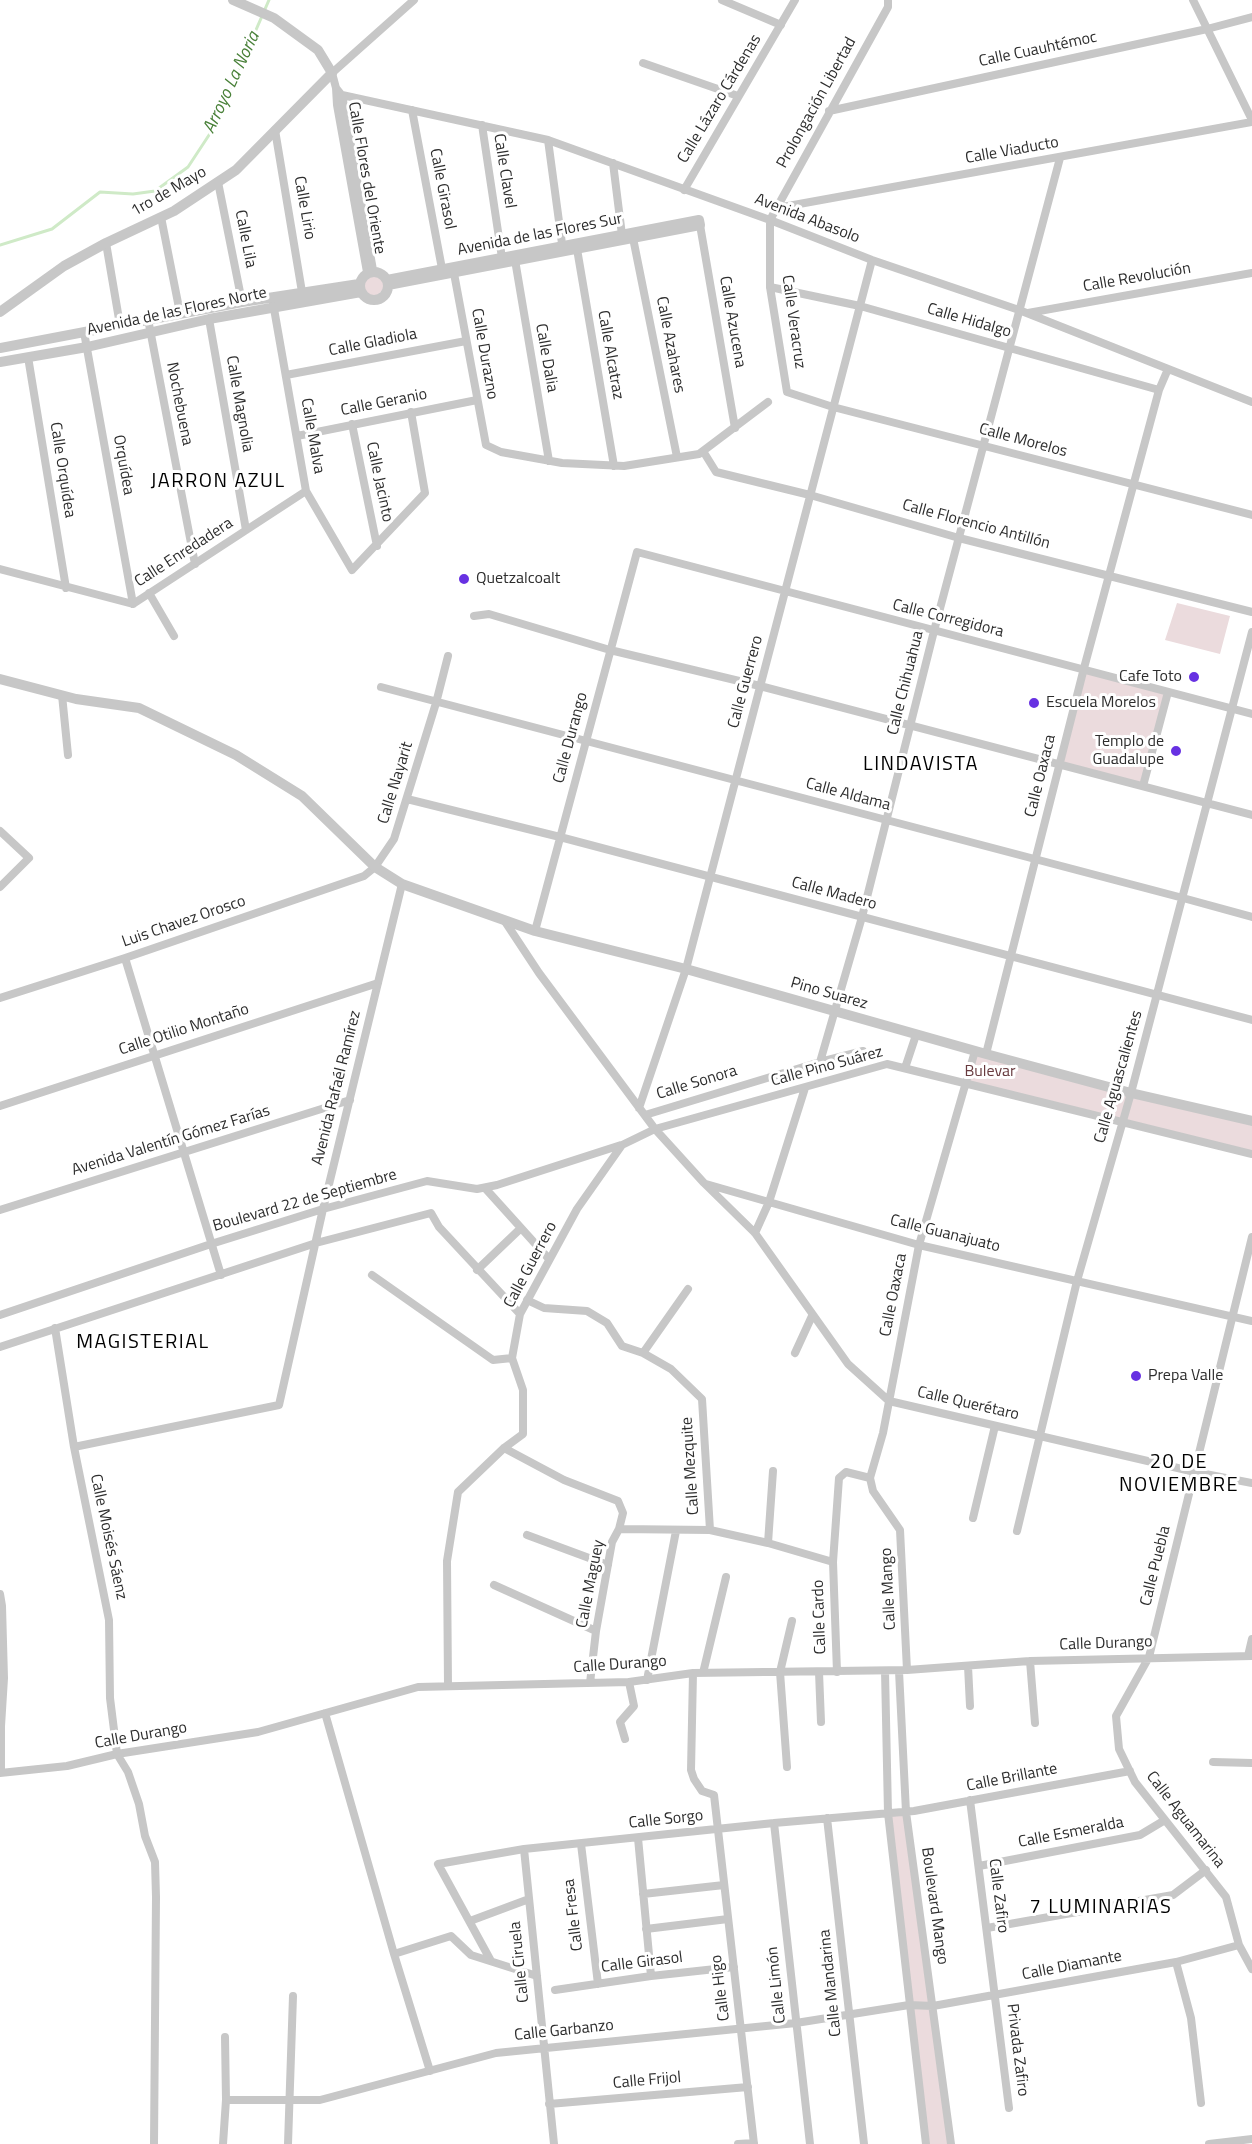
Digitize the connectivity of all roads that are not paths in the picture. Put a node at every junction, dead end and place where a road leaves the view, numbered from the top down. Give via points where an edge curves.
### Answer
1 (233, 0) edge
2 (414, 0) edge
3 (722, 0) edge
4 (795, 0) edge
5 (888, 0) edge
6 (1193, 0) edge
7 (1252, 17) edge
8 (781, 25) junction
9 (1207, 29) junction
10 (643, 63) dead end
11 (332, 72) junction
12 (339, 92) junction
13 (738, 96) junction
14 (412, 110) junction
15 (829, 111) junction
16 (1252, 121) edge
17 (482, 124) junction
18 (275, 130) junction
19 (548, 140) junction
20 (1060, 158) junction
21 (613, 163) junction
22 (218, 182) junction
23 (684, 190) junction
24 (777, 207) junction
25 (161, 217) junction
26 (770, 220) junction
27 (700, 223) joint
28 (628, 236) junction
29 (106, 243) junction
30 (563, 249) junction
31 (577, 249) junction
32 (502, 258) junction
33 (872, 260) junction
34 (514, 261) junction
35 (370, 271) junction
36 (448, 271) junction
37 (1252, 273) edge
38 (388, 282) junction
39 (770, 287) junction
40 (360, 288) junction
41 (302, 292) junction
42 (242, 302) junction
43 (273, 302) junction
44 (860, 306) junction
45 (0, 312) edge
46 (1024, 312) junction
47 (180, 313) junction
48 (148, 319) junction
49 (209, 320) junction
50 (120, 325) junction
51 (84, 332) junction
52 (150, 332) junction
53 (466, 341) junction
54 (87, 347) junction
55 (0, 348) edge
56 (1010, 348) junction
57 (28, 357) junction
58 (0, 362) edge
59 (1168, 369) junction
60 (286, 375) junction
61 (1159, 390) junction
62 (787, 392) joint
63 (477, 400) junction
64 (768, 402) dead end
65 (1252, 402) edge
66 (833, 407) junction
67 (411, 412) junction
68 (352, 424) junction
69 (735, 428) junction
70 (297, 436) junction
71 (983, 446) junction
72 (703, 451) junction
73 (677, 457) junction
74 (549, 461) junction
75 (614, 466) junction
76 (1133, 484) junction
77 (306, 491) junction
78 (810, 495) junction
79 (1252, 515) edge
80 (246, 530) junction
81 (959, 538) junction
82 (377, 546) junction
83 (637, 552) joint
84 (195, 564) junction
85 (0, 569) edge
86 (1108, 575) junction
87 (66, 588) junction
88 (785, 592) junction
89 (149, 593) junction
90 (133, 604) junction
91 (1252, 612) edge
92 (474, 616) dead end
93 (934, 631) junction
94 (1252, 632) edge
95 (174, 636) dead end
96 (610, 650) junction
97 (448, 656) dead end
98 (1083, 668) junction
99 (0, 679) edge
100 (760, 686) junction
101 (381, 687) dead end
102 (1168, 692) junction
103 (62, 695) junction
104 (436, 703) junction
105 (1231, 709) junction
106 (1252, 714) edge
107 (911, 725) junction
108 (586, 742) junction
109 (68, 755) dead end
110 (1059, 765) junction
111 (735, 781) junction
112 (1143, 786) junction
113 (407, 799) junction
114 (1208, 804) junction
115 (1252, 815) edge
116 (887, 821) junction
117 (0, 831) edge
118 (560, 837) junction
119 (1036, 859) junction
120 (375, 867) junction
121 (710, 877) junction
122 (402, 884) junction
123 (0, 887) edge
124 (1183, 897) junction
125 (862, 917) junction
126 (1252, 917) edge
127 (504, 920) junction
128 (535, 931) junction
129 (1010, 957) junction
130 (125, 958) junction
131 (686, 969) junction
132 (378, 983) junction
133 (1157, 996) junction
134 (0, 998) edge
135 (834, 1011) junction
136 (1252, 1020) edge
137 (916, 1035) junction
138 (862, 1051) dead end
139 (980, 1052) junction
140 (155, 1055) junction
141 (820, 1062) junction
142 (905, 1068) junction
143 (966, 1083) junction
144 (805, 1088) junction
145 (1131, 1093) junction
146 (350, 1100) junction
147 (0, 1106) edge
148 (642, 1112) junction
149 (1252, 1121) edge
150 (1122, 1122) junction
151 (655, 1129) junction
152 (622, 1145) junction
153 (185, 1152) junction
154 (1252, 1154) edge
155 (704, 1183) junction
156 (484, 1188) junction
157 (769, 1202) junction
158 (323, 1209) junction
159 (0, 1210) edge
160 (520, 1229) junction
161 (755, 1233) junction
162 (1252, 1237) edge
163 (316, 1243) junction
164 (211, 1244) junction
165 (919, 1245) junction
166 (549, 1260) junction
167 (477, 1270) junction
168 (222, 1275) junction
169 (372, 1275) dead end
170 (1077, 1281) junction
171 (688, 1289) dead end
172 (527, 1300) junction
173 (520, 1314) junction
174 (0, 1316) edge
175 (812, 1316) junction
176 (1233, 1317) junction
177 (1252, 1321) edge
178 (55, 1328) junction
179 (0, 1347) edge
180 (643, 1353) junction
181 (795, 1353) dead end
182 (512, 1358) junction
183 (889, 1401) junction
184 (994, 1426) junction
185 (1041, 1436) junction
186 (74, 1447) junction
187 (504, 1448) junction
188 (773, 1471) dead end
189 (1195, 1472) junction
190 (870, 1478) junction
191 (1252, 1483) edge
192 (973, 1518) dead end
193 (619, 1529) junction
194 (710, 1530) junction
195 (676, 1531) junction
196 (1017, 1531) dead end
197 (527, 1535) dead end
198 (768, 1544) junction
199 (833, 1562) junction
200 (608, 1565) junction
201 (726, 1577) dead end
202 (494, 1585) dead end
203 (0, 1594) edge
204 (792, 1621) dead end
205 (596, 1631) junction
206 (1252, 1639) edge
207 (1250, 1656) edge
208 (1149, 1657) junction
209 (1030, 1661) junction
210 (968, 1666) junction
211 (885, 1671) junction
212 (903, 1671) junction
213 (780, 1672) junction
214 (819, 1672) junction
215 (837, 1672) junction
216 (693, 1673) junction
217 (703, 1673) junction
218 (647, 1680) junction
219 (629, 1682) junction
220 (590, 1683) junction
221 (448, 1686) junction
222 (970, 1706) dead end
223 (325, 1713) junction
224 (821, 1722) dead end
225 (1035, 1723) dead end
226 (624, 1739) dead end
227 (117, 1754) junction
228 (1213, 1762) dead end
229 (1252, 1763) edge
230 (787, 1767) dead end
231 (1130, 1771) junction
232 (1, 1773) edge
233 (970, 1800) junction
234 (902, 1812) junction
235 (888, 1813) junction
236 (827, 1818) junction
237 (1165, 1820) junction
238 (774, 1823) junction
239 (717, 1829) junction
240 (638, 1838) junction
241 (581, 1844) junction
242 (524, 1849) junction
243 (979, 1866) junction
244 (1206, 1870) junction
245 (724, 1885) junction
246 (643, 1894) junction
247 (529, 1899) junction
248 (728, 1919) junction
249 (470, 1921) junction
250 (987, 1928) junction
251 (646, 1929) junction
252 (1239, 1945) junction
253 (394, 1954) junction
254 (491, 1961) junction
255 (1176, 1962) junction
256 (734, 1967) junction
257 (1252, 1969) edge
258 (537, 1976) junction
259 (651, 1976) junction
260 (598, 1984) junction
261 (555, 1990) dead end
262 (293, 1996) dead end
263 (995, 1996) junction
264 (909, 2005) junction
265 (933, 2006) junction
266 (849, 2015) junction
267 (796, 2023) junction
268 (741, 2027) junction
269 (225, 2037) dead end
270 (544, 2049) junction
271 (430, 2071) junction
272 (748, 2087) junction
273 (226, 2100) junction
274 (290, 2101) junction
275 (1201, 2103) dead end
276 (549, 2104) junction
277 (1009, 2108) dead end
278 (1252, 2139) edge
279 (754, 2143) edge
280 (154, 2144) edge
281 (223, 2144) edge
282 (288, 2144) edge
283 (554, 2144) edge
284 (738, 2144) edge
285 (810, 2144) edge
286 (864, 2144) edge
287 (926, 2144) edge
288 (951, 2144) edge
289 (1209, 2144) edge

1 - 11 street via 274,18 318,50
2 - 11 street
3 - 8 street
4 - 8 street, Calle Lázaro Cárdenas
5 - 15 street, Prolongación Libertad via 888,7
6 - 9 street
7 - 9 street, Calle Cuauhtémoc
8 - 13 street, Calle Lázaro Cárdenas
9 - 15 street, Calle Cuauhtémoc
9 - 16 street
10 - 13 street
11 - 12 street, Calle Flores del Oriente
11 - 18 street, 1ro de Mayo
12 - 14 street, Avenida Abasolo
12 - 35 street, Calle Flores del Oriente
13 - 23 street, Calle Lázaro Cárdenas
14 - 17 street, Avenida Abasolo
14 - 36 street, Calle Girasol
15 - 24 street, Prolongación Libertad
16 - 20 street, Calle Viaducto
17 - 19 street, Avenida Abasolo
17 - 32 street, Calle Clavel
18 - 22 street, 1ro de Mayo via 236,170
18 - 41 street, Calle Lirio
19 - 21 street, Avenida Abasolo
19 - 30 street
20 - 24 street, Calle Viaducto
20 - 46 street, Calle Chihuahua
21 - 23 street, Avenida Abasolo
21 - 28 street, Calle Azahares
22 - 25 street, 1ro de Mayo
22 - 42 street, Calle Lila
23 - 26 street, Avenida Abasolo
24 - 26 street, Prolongación Libertad
25 - 29 street, 1ro de Mayo
25 - 47 street
26 - 33 street, Avenida Abasolo
26 - 39 street, Calle Veracruz
27 - 28 street, Avenida de las Flores Sur
27 - 69 street, Calle Azucena
28 - 30 street, Avenida de las Flores Sur
28 - 31 street, Avenida de las Flores Sur
28 - 73 street, Calle Azahares
29 - 45 street, 1ro de Mayo via 64,266
29 - 50 street
30 - 31 street, Avenida de las Flores Sur
30 - 32 street, Avenida de las Flores Sur
30 - 34 street, Avenida de las Flores Sur
31 - 75 street, Calle Alcatraz
32 - 36 street, Avenida de las Flores Sur
33 - 44 street, Calle Guerrero
33 - 46 street, Avenida Abasolo
34 - 36 street, Avenida de las Flores Sur
34 - 74 street, Calle Dalia
35 - 38 street via 381,273
35 - 40 street
36 - 38 street, Avenida de las Flores Sur
36 - 53 street, Calle Durazno
37 - 46 street, Calle Revolución
38 - 40 street via 386,294 378,300 369,299
39 - 44 street, Calle Hidalgo
39 - 62 street, Calle Veracruz
40 - 41 street, Avenida de las Flores Norte
40 - 43 street, Avenida de las Flores Norte
41 - 43 street, Avenida de las Flores Norte
42 - 43 street, Avenida de las Flores Norte
42 - 47 street, Avenida de las Flores Norte
43 - 49 street, Avenida de las Flores Norte
43 - 60 street, Calle Malva
44 - 56 street, Calle Hidalgo
44 - 66 street, Calle Guerrero
46 - 56 street, Calle Chihuahua
46 - 59 street, Avenida Abasolo
47 - 48 street, Avenida de las Flores Norte
48 - 50 street, Avenida de las Flores Norte
48 - 52 street, Nochebuena
49 - 52 street, Avenida de las Flores Norte
49 - 80 street, Calle Magnolia
50 - 51 street, Avenida de las Flores Norte
51 - 54 street, Orquídea
51 - 55 street, Avenida de las Flores Norte
52 - 54 street, Avenida de las Flores Norte
52 - 84 street, Nochebuena
53 - 60 street, Calle Gladiola
53 - 63 street, Calle Durazno
54 - 57 street, Avenida de las Flores Norte
54 - 90 street, Orquídea
56 - 61 street, Calle Hidalgo
56 - 71 street, Calle Chihuahua
57 - 58 street, Avenida de las Flores Norte
57 - 87 street, Calle Orquídea
59 - 61 street, Calle Oaxaca
59 - 65 street, Avenida Abasolo
60 - 70 street, Calle Malva
61 - 76 street, Calle Oaxaca
62 - 66 street, Calle Morelos
63 - 67 street, Calle Geranio
63 - 74 street, Calle Durazno via 486,445 501,452
64 - 69 street
66 - 71 street, Calle Morelos
66 - 78 street, Calle Guerrero
67 - 68 street, Calle Geranio
67 - 82 street via 425,494
68 - 70 street, Calle Geranio
68 - 82 street, Calle Jacinto
69 - 72 street
70 - 77 street, Calle Malva
71 - 76 street, Calle Morelos
71 - 81 street, Calle Chihuahua
72 - 73 street
72 - 78 street, Calle Florencio Antillón via 716,472
73 - 75 street
74 - 75 street
76 - 79 street, Calle Morelos
76 - 86 street, Calle Oaxaca
77 - 80 street, Calle Enredadera
77 - 82 street, Calle Malva via 352,570
78 - 81 street, Calle Florencio Antillón
78 - 88 street, Calle Guerrero
80 - 84 street, Calle Enredadera
81 - 86 street, Calle Florencio Antillón
81 - 93 street, Calle Chihuahua
83 - 88 street, Calle Corregidora
83 - 96 street, Calle Durango
84 - 89 street, Calle Enredadera
85 - 87 street, Calle Enredadera
86 - 91 street, Calle Florencio Antillón
86 - 98 street, Calle Oaxaca
87 - 90 street, Calle Enredadera
88 - 93 street, Calle Corregidora
88 - 100 street, Calle Guerrero
89 - 90 street, Calle Enredadera
89 - 95 street
92 - 96 street via 489,614
93 - 98 street, Calle Corregidora
93 - 107 street, Calle Chihuahua
94 - 105 street, Calle Aguascalientes
96 - 100 street
96 - 108 street, Calle Durango
97 - 104 street, Calle Nayarit
98 - 102 street, Calle Corregidora
98 - 110 street, Calle Oaxaca
99 - 103 street, Pino Suarez
100 - 107 street
100 - 111 street, Calle Guerrero
101 - 104 street, Calle Aldama
102 - 105 street, Calle Corregidora
102 - 112 street
103 - 109 street
103 - 120 street, Pino Suarez via 138,708 236,754 302,796
104 - 108 street, Calle Aldama
104 - 113 street, Calle Nayarit
105 - 106 street, Calle Corregidora
105 - 114 street, Calle Aguascalientes
107 - 110 street
107 - 116 street, Calle Chihuahua
108 - 111 street, Calle Aldama
108 - 118 street, Calle Durango
110 - 112 street
110 - 119 street, Calle Oaxaca
111 - 116 street, Calle Aldama
111 - 121 street, Calle Guerrero
112 - 114 street
113 - 118 street, Calle Madero
113 - 120 street, Calle Nayarit via 394,840
114 - 115 street
114 - 124 street, Calle Aguascalientes
116 - 119 street, Calle Aldama
116 - 125 street, Calle Chihuahua
117 - 123 street via 29,858
118 - 121 street, Calle Madero
118 - 128 street, Calle Durango
119 - 124 street, Calle Aldama
119 - 129 street, Calle Oaxaca
120 - 122 street, Pino Suarez
120 - 130 street, Luis Chavez Orosco via 364,876
121 - 125 street, Calle Madero
121 - 131 street, Calle Guerrero
122 - 127 street, Pino Suarez
122 - 132 street, Avenida Rafaél Ramírez
124 - 126 street, Calle Aldama
124 - 133 street, Calle Aguascalientes
125 - 129 street, Calle Madero
125 - 135 street, Calle Chihuahua
127 - 128 street, Pino Suarez
127 - 148 street via 538,973
128 - 131 street, Pino Suarez
129 - 133 street, Calle Madero
129 - 139 street, Calle Oaxaca
130 - 134 street, Luis Chavez Orosco
130 - 140 street
131 - 135 street, Pino Suarez
131 - 148 street, Calle Guerrero
132 - 140 street, Calle Otilio Montaño
132 - 146 street, Avenida Rafaél Ramírez
133 - 136 street, Calle Madero
133 - 145 street, Calle Aguascalientes
135 - 137 street, Pino Suarez
135 - 141 street, Calle Chihuahua
137 - 139 street, Pino Suarez
137 - 142 street
138 - 141 street, Calle Sonora
139 - 143 street, Calle Oaxaca
139 - 145 street, Pino Suarez
140 - 147 street, Calle Otilio Montaño
140 - 153 street
141 - 148 street, Calle Sonora
142 - 143 street, Calle Pino Suárez
142 - 144 street, Calle Pino Suárez via 887,1064
143 - 150 street, Calle Pino Suárez
143 - 165 street, Calle Oaxaca
144 - 151 street, Calle Pino Suárez
144 - 157 street
145 - 149 street, Pino Suarez
145 - 150 street, Calle Aguascalientes
146 - 153 street, Avenida Valentín Gómez Farías
146 - 158 street, Avenida Rafaél Ramírez
148 - 151 street
150 - 154 street, Calle Pino Suárez
150 - 170 street, Calle Aguascalientes
151 - 152 street, Calle Guerrero
151 - 155 street
152 - 156 street, Boulevard 22 de Septiembre
152 - 166 street, Calle Guerrero via 577,1209
153 - 159 street, Avenida Valentín Gómez Farías
153 - 164 street
155 - 157 street, Calle Guanajuato
155 - 161 street, Calle Querétaro
156 - 158 street, Boulevard 22 de Septiembre via 427,1181
156 - 160 street
157 - 161 street
157 - 165 street, Calle Guanajuato
158 - 163 street, Avenida Rafaél Ramírez
158 - 164 street, Boulevard 22 de Septiembre
160 - 166 street
160 - 167 street
161 - 175 street, Calle Querétaro
162 - 176 street, Calle Puebla
163 - 167 street via 431,1213
163 - 168 street
163 - 186 street, Avenida Rafaél Ramírez via 279,1405
164 - 168 street
164 - 174 street, Boulevard 22 de Septiembre
165 - 170 street, Calle Guanajuato
165 - 183 street, Calle Oaxaca
166 - 172 street, Calle Guerrero
167 - 173 street
168 - 178 street
169 - 182 street via 493,1360
170 - 176 street, Calle Guanajuato
170 - 185 street, Calle Aguascalientes
171 - 180 street
172 - 173 street, Calle Guerrero
172 - 180 street via 544,1308 587,1311 607,1323 622,1346
173 - 182 street, Calle Guerrero
175 - 181 street
175 - 183 street, Calle Querétaro via 848,1364
176 - 177 street, Calle Guanajuato
176 - 189 street, Calle Puebla
178 - 179 street
178 - 186 street, Calle Moisés Sáenz
180 - 194 street, Calle Mezquite via 670,1369 702,1399
182 - 187 street, Calle Guerrero via 523,1390 523,1434
183 - 184 street, Calle Querétaro
183 - 190 street, Calle Oaxaca
184 - 185 street, Calle Querétaro
184 - 192 street
185 - 189 street, Calle Querétaro
185 - 196 street, Calle Aguascalientes
186 - 227 street, Calle Moisés Sáenz via 109,1620 110,1698
187 - 193 street via 564,1480 618,1501 623,1513
187 - 221 street, Calle Guerrero via 458,1491 447,1561
188 - 198 street
189 - 191 street, Calle Querétaro
189 - 208 street, Calle Puebla
190 - 199 street, Calle Cardo via 846,1472 839,1478
190 - 212 street, Calle Mango via 873,1491 900,1530
193 - 195 street, Calle Maguey
193 - 200 street, Calle Maguey
194 - 195 street, Calle Maguey
194 - 198 street, Calle Maguey
195 - 218 street
197 - 200 street
198 - 199 street, Calle Maguey
199 - 215 street, Calle Cardo
200 - 205 street, Calle Maguey
201 - 217 street
202 - 205 street
203 - 232 street via 4,1678
204 - 213 street
205 - 220 street, Calle Maguey
206 - 207 street
207 - 208 street, Calle Durango
208 - 209 street, Calle Durango
208 - 231 street, Calle Aguamarina via 1116,1716 1119,1749
209 - 210 street, Calle Durango
209 - 225 street
210 - 212 street, Calle Durango
210 - 222 street
211 - 212 street, Calle Durango
211 - 215 street, Calle Durango
211 - 235 street, Boulevard Mango
212 - 234 street, Boulevard Mango
213 - 214 street, Calle Durango
213 - 217 street, Calle Durango
213 - 230 street
214 - 215 street, Calle Durango
214 - 224 street
216 - 217 street, Calle Durango
216 - 218 street, Calle Durango
216 - 239 street, Calle Higo via 691,1770 702,1791 714,1795
218 - 219 street, Calle Durango
219 - 220 street, Calle Durango
219 - 226 street via 634,1706 620,1722
220 - 221 street, Calle Durango
221 - 223 street, Calle Durango via 418,1687
223 - 227 street, Calle Durango via 258,1732
223 - 253 street
227 - 232 street, Calle Durango via 67,1766
227 - 280 street via 128,1772 155,1862
228 - 229 street
231 - 233 street, Calle Brillante
231 - 237 street, Calle Aguamarina
233 - 234 street, Calle Brillante
233 - 243 street, Calle Zafiro
234 - 235 street, Calle Sorgo
234 - 265 street, Boulevard Mango
235 - 236 street, Calle Sorgo
235 - 264 street, Boulevard Mango
236 - 238 street, Calle Sorgo
236 - 266 street, Calle Mandarina
237 - 243 street, Calle Esmeralda via 1140,1835
237 - 244 street, Calle Aguamarina
238 - 239 street, Calle Sorgo
238 - 267 street, Calle Limón
239 - 240 street, Calle Sorgo
239 - 245 street, Calle Higo
240 - 241 street, Calle Sorgo
240 - 246 street
241 - 242 street, Calle Sorgo
241 - 260 street, Calle Fresa
242 - 247 street, Calle Ciruela
242 - 249 street, Calle Sorgo via 438,1864
243 - 250 street, Calle Zafiro
244 - 250 street via 1173,1895
244 - 252 street, Calle Aguamarina via 1226,1896
245 - 246 street
245 - 248 street, Calle Higo
246 - 251 street
247 - 249 street
247 - 258 street, Calle Ciruela
248 - 251 street
248 - 256 street, Calle Higo
249 - 254 street
250 - 263 street, Calle Zafiro
251 - 259 street
252 - 255 street, Calle Diamante
252 - 257 street, Calle Aguamarina
253 - 254 street via 451,1936 471,1955
253 - 271 street
254 - 258 street
255 - 263 street, Calle Diamante
255 - 275 street via 1191,2018
256 - 259 street, Calle Girasol
256 - 268 street, Calle Higo
258 - 270 street, Calle Ciruela
259 - 260 street, Calle Girasol
260 - 261 street, Calle Girasol
262 - 274 street
263 - 265 street, Calle Diamante
263 - 277 street, Privada Zafiro
264 - 265 street, Calle Diamante
264 - 266 street, Calle Garbanzo
264 - 287 street, Boulevard Mango
265 - 288 street, Boulevard Mango
266 - 267 street, Calle Garbanzo
266 - 286 street, Calle Mandarina
267 - 268 street, Calle Garbanzo
267 - 285 street, Calle Limón
268 - 270 street, Calle Garbanzo
268 - 272 street, Calle Higo
269 - 273 street
270 - 271 street, Calle Garbanzo via 496,2053
270 - 276 street, Calle Ciruela
271 - 274 street, Calle Garbanzo via 320,2100
272 - 276 street, Calle Frijol
272 - 279 street, Calle Higo
273 - 274 street, Calle Garbanzo
273 - 281 street
274 - 282 street
276 - 283 street, Calle Ciruela
278 - 289 street
279 - 284 street

